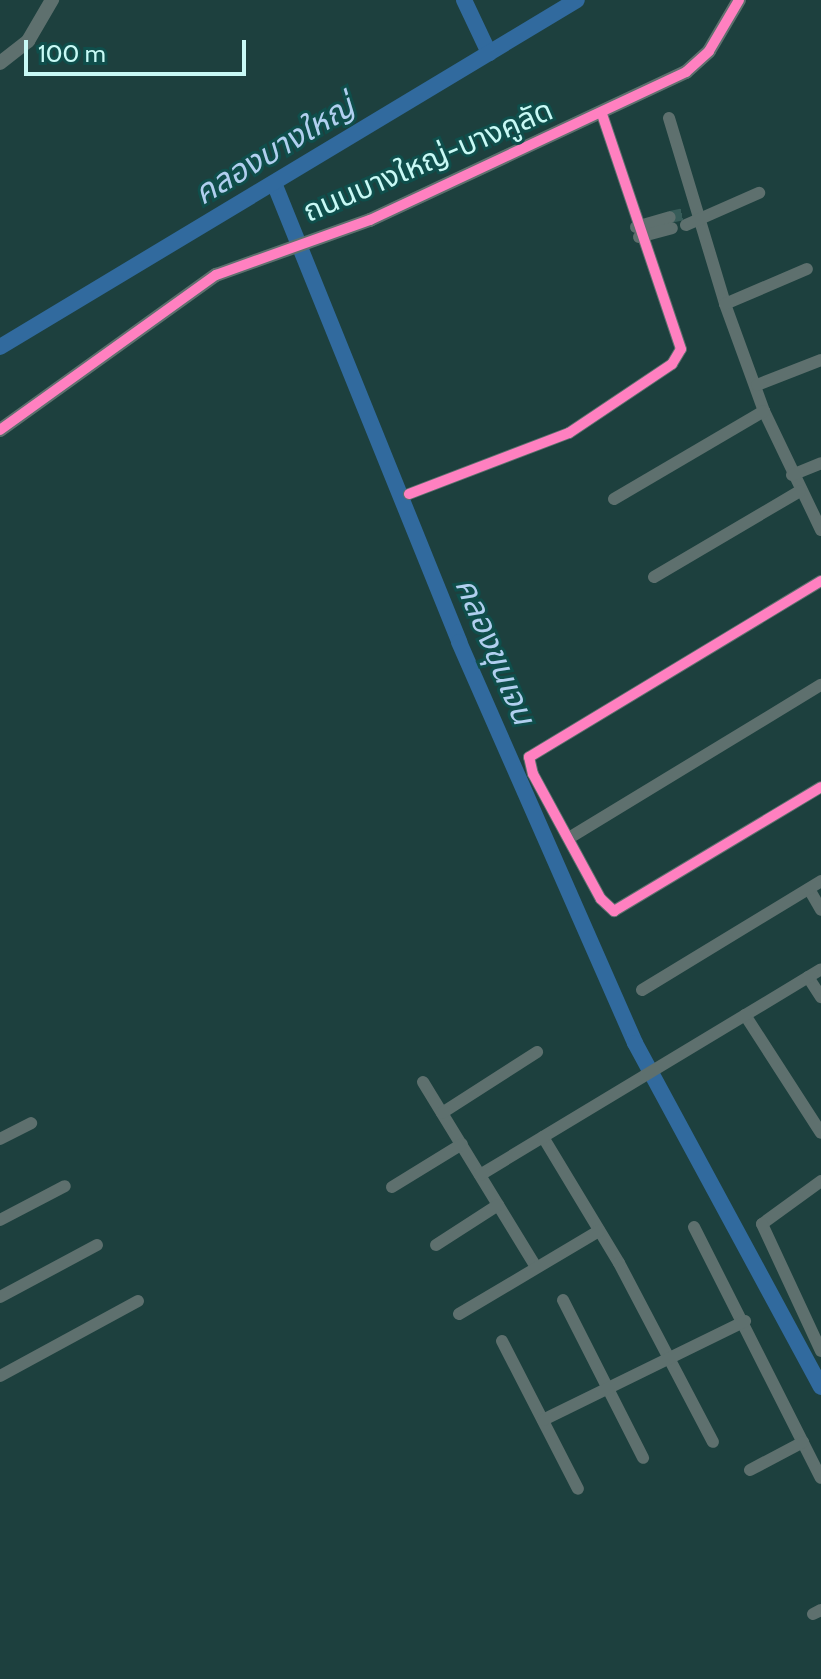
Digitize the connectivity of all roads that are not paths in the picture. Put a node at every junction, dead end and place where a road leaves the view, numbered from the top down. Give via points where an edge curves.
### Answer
1 (52, 0) edge
2 (739, 0) edge
3 (0, 63) edge
4 (602, 114) junction
5 (669, 118) dead end
6 (759, 193) dead end
7 (692, 218) junction
8 (671, 223) tunnel mouth
9 (638, 232) junction
10 (807, 269) dead end
11 (725, 304) junction
12 (821, 360) edge
13 (757, 385) junction
14 (764, 411) junction
15 (0, 430) edge
16 (821, 463) edge
17 (792, 475) junction
18 (800, 491) junction
19 (409, 494) dead end
20 (614, 499) dead end
21 (821, 530) edge
22 (654, 577) dead end
23 (821, 581) edge
24 (821, 685) edge
25 (821, 787) edge
26 (569, 838) junction
27 (821, 881) edge
28 (809, 889) junction
29 (821, 910) edge
30 (821, 969) edge
31 (808, 977) junction
32 (642, 990) dead end
33 (821, 997) edge
34 (745, 1015) junction
35 (537, 1052) dead end
36 (423, 1082) dead end
37 (442, 1113) junction
38 (31, 1123) dead end
39 (821, 1133) edge
40 (543, 1137) junction
41 (0, 1139) edge
42 (462, 1144) junction
43 (480, 1175) junction
44 (821, 1181) edge
45 (65, 1186) dead end
46 (392, 1187) dead end
47 (498, 1205) junction
48 (0, 1220) edge
49 (694, 1227) dead end
50 (599, 1231) junction
51 (97, 1245) dead end
52 (436, 1245) dead end
53 (536, 1267) junction
54 (0, 1297) edge
55 (563, 1300) dead end
56 (138, 1301) dead end
57 (459, 1314) dead end
58 (745, 1321) junction
59 (502, 1341) dead end
60 (821, 1351) edge
61 (670, 1356) junction
62 (0, 1376) edge
63 (608, 1386) junction
64 (543, 1420) junction
65 (713, 1442) dead end
66 (803, 1442) junction
67 (643, 1458) dead end
68 (750, 1470) dead end
69 (821, 1478) edge
70 (578, 1489) dead end

1 - 3 street via 28,41
2 - 4 street, ถนนบางใหญ่-บางคูลัด via 699,61
4 - 9 street
4 - 15 street, ถนนบางใหญ่-บางคูลัด via 370,220 216,275
5 - 7 street
6 - 7 street
7 - 11 street
8 - 9 street
9 - 19 street via 678,335 681,349 672,364 558,438
10 - 11 street
11 - 13 street
12 - 13 street
13 - 14 street
14 - 17 street
14 - 20 street
16 - 17 street
17 - 18 street
18 - 21 street
18 - 22 street
23 - 26 street via 537,748 529,757 533,774
24 - 26 street
25 - 26 street via 614,911 601,899
27 - 28 street
28 - 29 street
28 - 32 street
30 - 31 street
31 - 33 street
31 - 34 street
34 - 39 street
34 - 40 street
35 - 37 street
36 - 37 street
37 - 42 street
38 - 41 street
40 - 43 street
40 - 50 street
42 - 43 street
42 - 46 street
43 - 47 street
44 - 60 street via 762,1224
45 - 48 street
47 - 52 street
47 - 53 street
49 - 58 street
50 - 53 street
50 - 61 street
51 - 54 street
53 - 57 street
55 - 63 street
56 - 62 street
58 - 61 street
58 - 66 street
59 - 64 street
61 - 63 street
61 - 65 street
63 - 64 street
63 - 67 street
64 - 70 street
66 - 68 street
66 - 69 street

